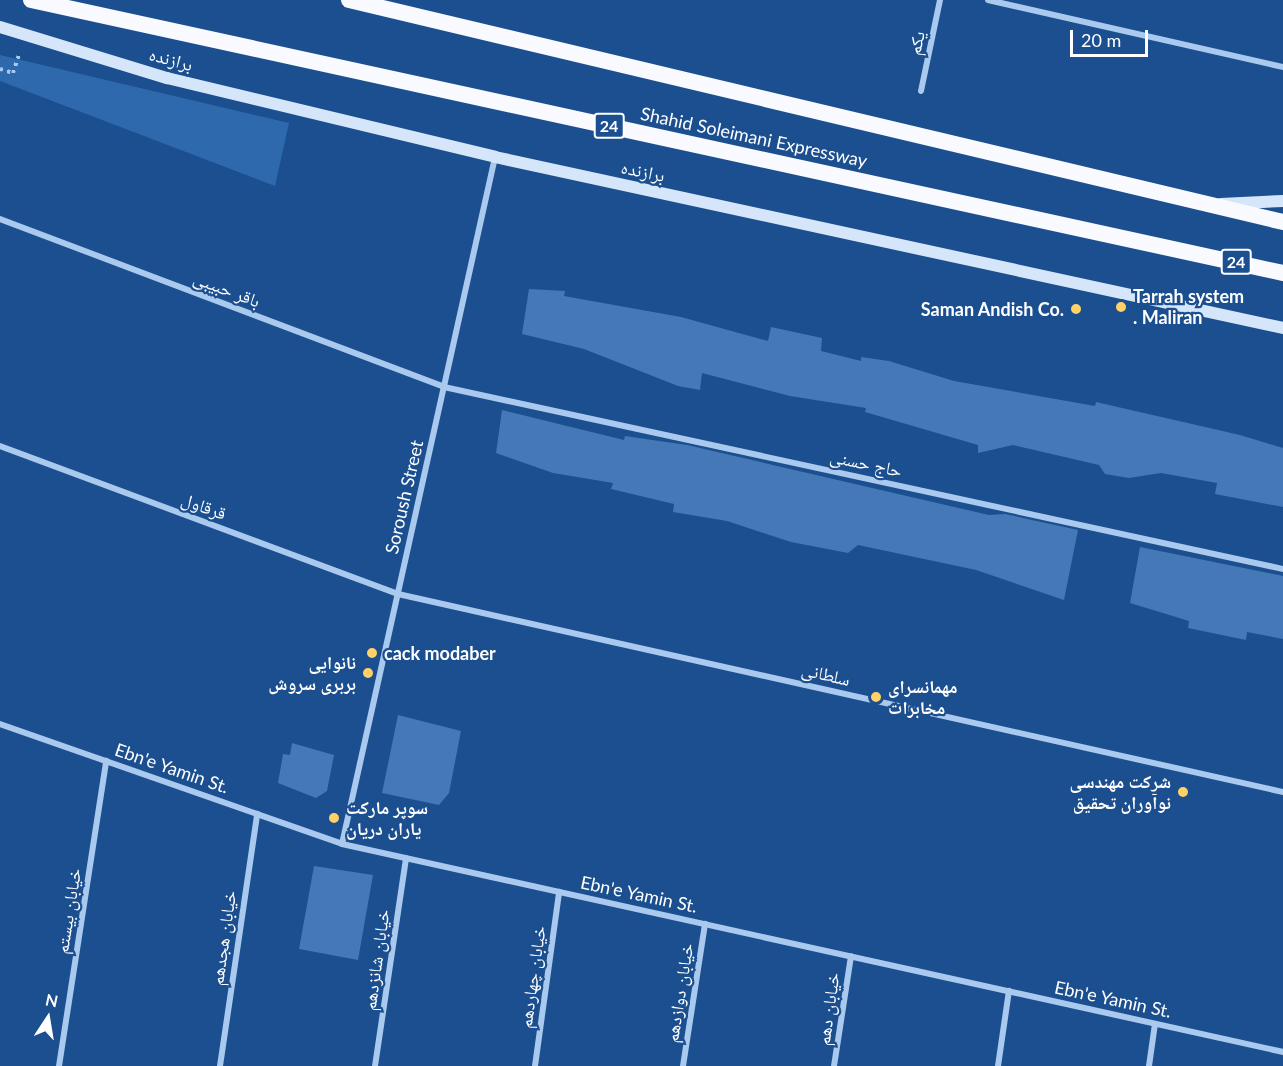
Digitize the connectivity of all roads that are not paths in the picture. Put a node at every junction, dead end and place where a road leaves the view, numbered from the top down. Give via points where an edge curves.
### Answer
1 (31, 0) edge
2 (349, 0) edge
3 (940, 0) edge
4 (988, 0) edge
5 (0, 27) edge
6 (1283, 67) edge
7 (921, 91) dead end
8 (495, 157) junction
9 (1283, 201) edge
10 (1213, 204) junction
11 (0, 219) edge
12 (1283, 222) edge
13 (1283, 273) edge
14 (1283, 328) edge
15 (444, 387) junction
16 (0, 446) edge
17 (1283, 568) edge
18 (398, 594) junction
19 (0, 724) edge
20 (106, 761) junction
21 (1283, 792) edge
22 (256, 814) junction
23 (342, 844) junction
24 (406, 858) junction
25 (559, 892) junction
26 (705, 924) junction
27 (850, 956) junction
28 (1009, 991) junction
29 (1155, 1023) junction
30 (1283, 1052) edge
31 (59, 1066) edge
32 (220, 1066) edge
33 (375, 1066) edge
34 (535, 1066) edge
35 (683, 1066) edge
36 (834, 1066) edge
37 (998, 1066) edge
38 (1149, 1066) edge

1 - 13 highway, Shahid Soleimani Expressway / 24
2 - 10 highway, Shahid Soleimani Expressway
3 - 7 street, یکم
4 - 6 street
5 - 8 main road, برازنده via 167,78
8 - 14 main road, برازنده
8 - 15 street, Soroush Street
9 - 10 main road
10 - 12 highway, Shahid Soleimani Expressway
11 - 15 street, باقر حبیبی
15 - 17 street, حاج حسنی
15 - 18 street, Soroush Street
16 - 18 street, قرقاول
18 - 21 street, سلطانی
18 - 23 street, Soroush Street
19 - 20 street, Ebn'e Yamin St.
20 - 22 street, Ebn'e Yamin St.
20 - 31 street, خیابان بیستم
22 - 23 street, Ebn'e Yamin St.
22 - 32 street, خیابان هجدهم
23 - 24 street, Ebn'e Yamin St.
24 - 25 street, Ebn'e Yamin St.
24 - 33 street, خیابان شانزدهم
25 - 26 street, Ebn'e Yamin St.
25 - 34 street, خیابان چهاردهم
26 - 27 street, Ebn'e Yamin St.
26 - 35 street, خیابان دوازدهم
27 - 28 street, Ebn'e Yamin St.
27 - 36 street, خیابان دهم
28 - 29 street, Ebn'e Yamin St.
28 - 37 street
29 - 30 street, Ebn'e Yamin St.
29 - 38 street

